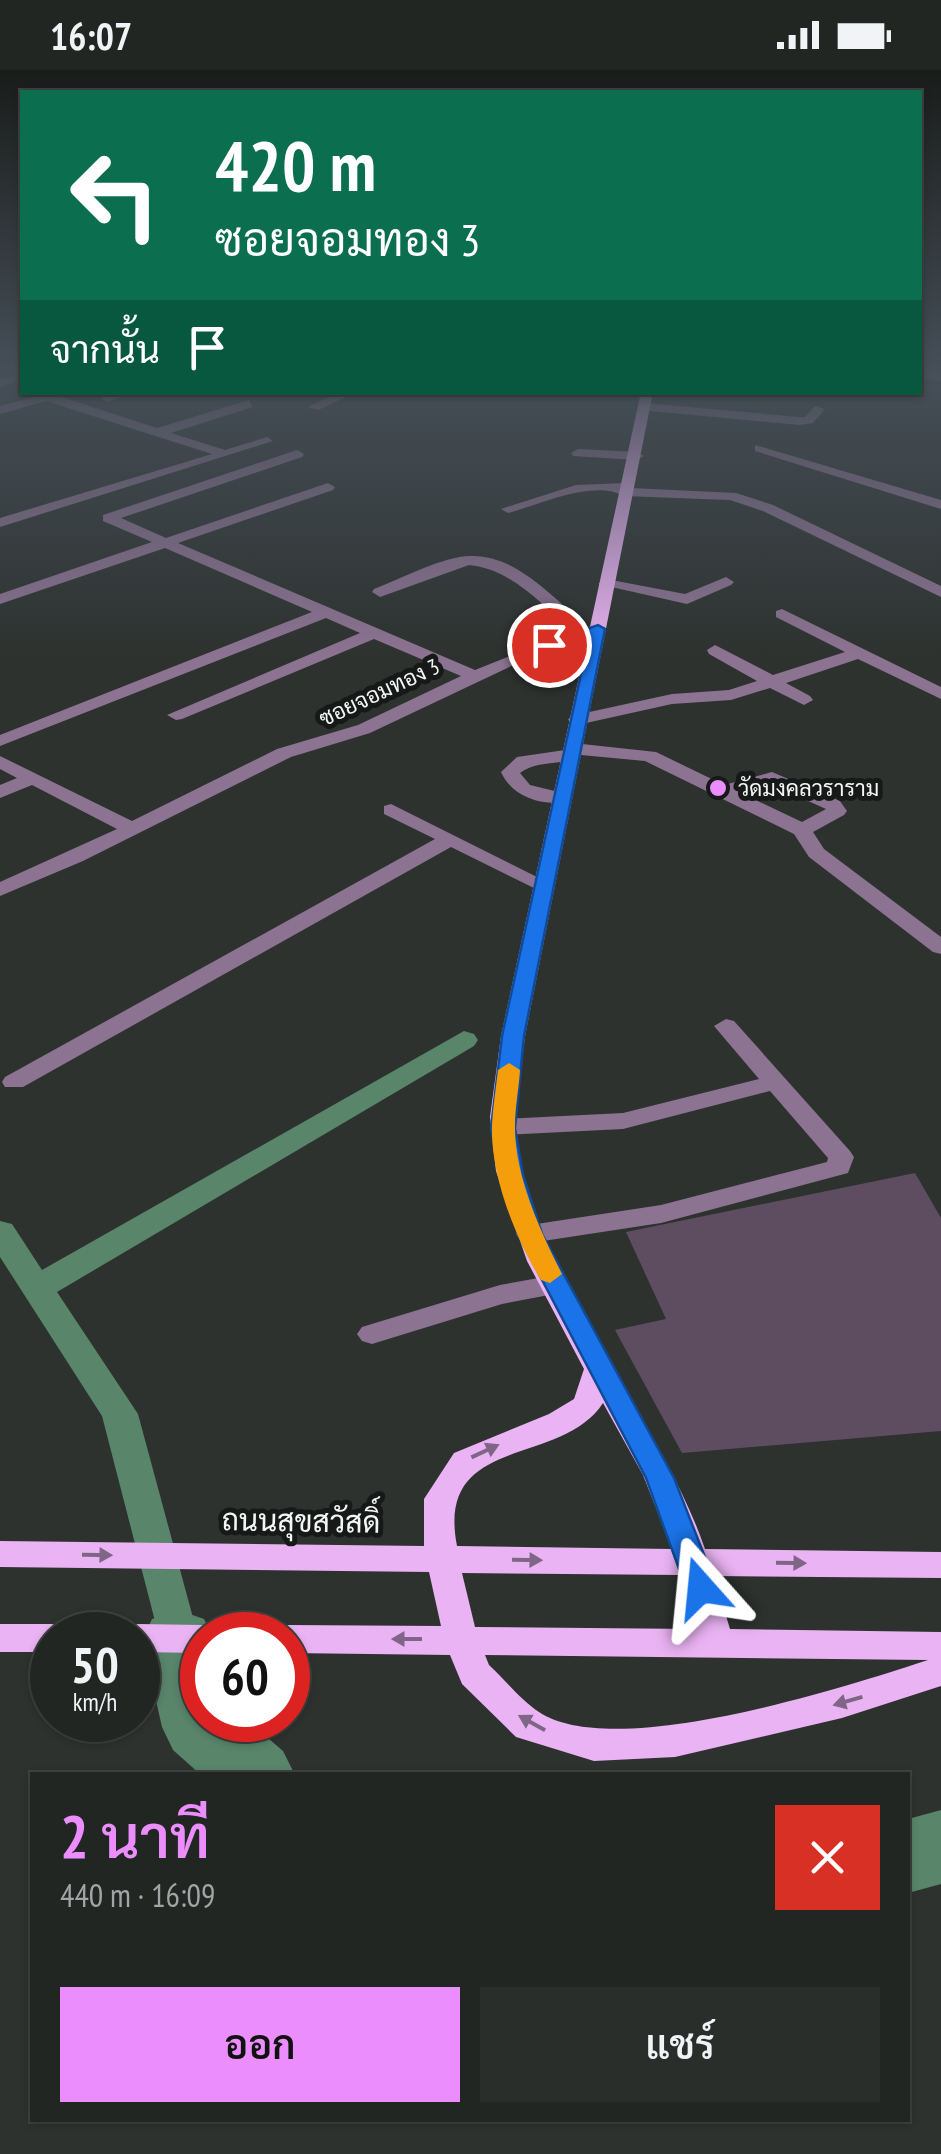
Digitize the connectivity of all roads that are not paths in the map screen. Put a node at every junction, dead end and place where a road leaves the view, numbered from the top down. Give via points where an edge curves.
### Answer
1 (188, 465) edge
2 (265, 465) edge
3 (633, 465) edge
4 (814, 465) edge
5 (328, 487) dead end
6 (624, 490) junction
7 (941, 506) edge
8 (508, 509) dead end
9 (4, 519) edge
10 (167, 541) junction
11 (726, 582) dead end
12 (606, 584) junction
13 (380, 592) dead end
14 (941, 592) edge
15 (0, 599) edge
16 (328, 611) junction
17 (782, 614) dead end
18 (591, 631) junction
19 (376, 632) junction
20 (715, 650) dead end
21 (858, 653) junction
22 (474, 676) junction
23 (768, 682) junction
24 (941, 694) edge
25 (804, 700) dead end
26 (176, 715) dead end
27 (577, 720) junction
28 (0, 741) edge
29 (572, 752) junction
30 (0, 762) edge
31 (33, 778) junction
32 (722, 791) junction
33 (0, 792) edge
34 (560, 798) junction
35 (391, 810) dead end
36 (130, 828) junction
37 (802, 830) junction
38 (449, 840) junction
39 (544, 886) junction
40 (0, 890) edge
41 (941, 948) edge
42 (726, 1026) dead end
43 (14, 1082) dead end
44 (774, 1084) junction
45 (503, 1128) junction
46 (530, 1234) junction
47 (555, 1286) junction
48 (372, 1334) dead end
49 (599, 1369) junction
50 (0, 1554) edge
51 (694, 1562) junction
52 (941, 1565) edge
53 (0, 1638) edge
54 (30, 1638) edge
55 (310, 1639) edge
56 (716, 1642) junction
57 (941, 1646) edge
58 (941, 1672) edge

1 - 9 street
2 - 10 street via 108,518
3 - 6 main road
4 - 7 street
5 - 10 street
6 - 8 street via 576,489
6 - 12 main road
6 - 14 street via 730,496 768,508
10 - 15 street
10 - 16 street
11 - 12 street via 687,599
12 - 18 main road
13 - 18 street via 481,560 500,566
16 - 19 street
16 - 28 street
17 - 21 street
18 - 22 street, ซอยจอมทอง 3
18 - 27 main road
19 - 22 street
19 - 26 street
20 - 23 street
21 - 23 street
21 - 24 street
22 - 36 street, ซอยจอมทอง 3 via 315,748 284,753
23 - 25 street
23 - 27 street via 731,695 672,699
27 - 29 main road
29 - 32 street via 649,756
29 - 34 main road
29 - 34 street via 524,761 510,772 525,791
30 - 31 street
31 - 33 street
31 - 36 street
32 - 37 street
32 - 37 street via 772,778 833,805 837,811
34 - 39 main road
35 - 38 street
36 - 40 street, ซอยจอมทอง 3
37 - 41 street via 816,853
38 - 39 street
38 - 43 street
39 - 45 main road via 513,1036
42 - 44 street
44 - 45 street via 623,1121
44 - 46 street via 841,1157 838,1168 661,1214
45 - 46 main road
46 - 47 main road
47 - 48 street via 500,1295
47 - 49 main road
49 - 51 main road via 660,1478
58 -> 49 main road via 842,1703 675,1741 594,1745 529,1726 474,1673 453,1612 438,1531 440,1498 465,1461 585,1407
50 -> 51 main road, ถนนสุขสวัสดิ์
51 -> 52 main road, ถนนสุขสวัสดิ์
51 - 56 main road
53 - 54 main road
56 -> 55 main road
56 - 57 main road

